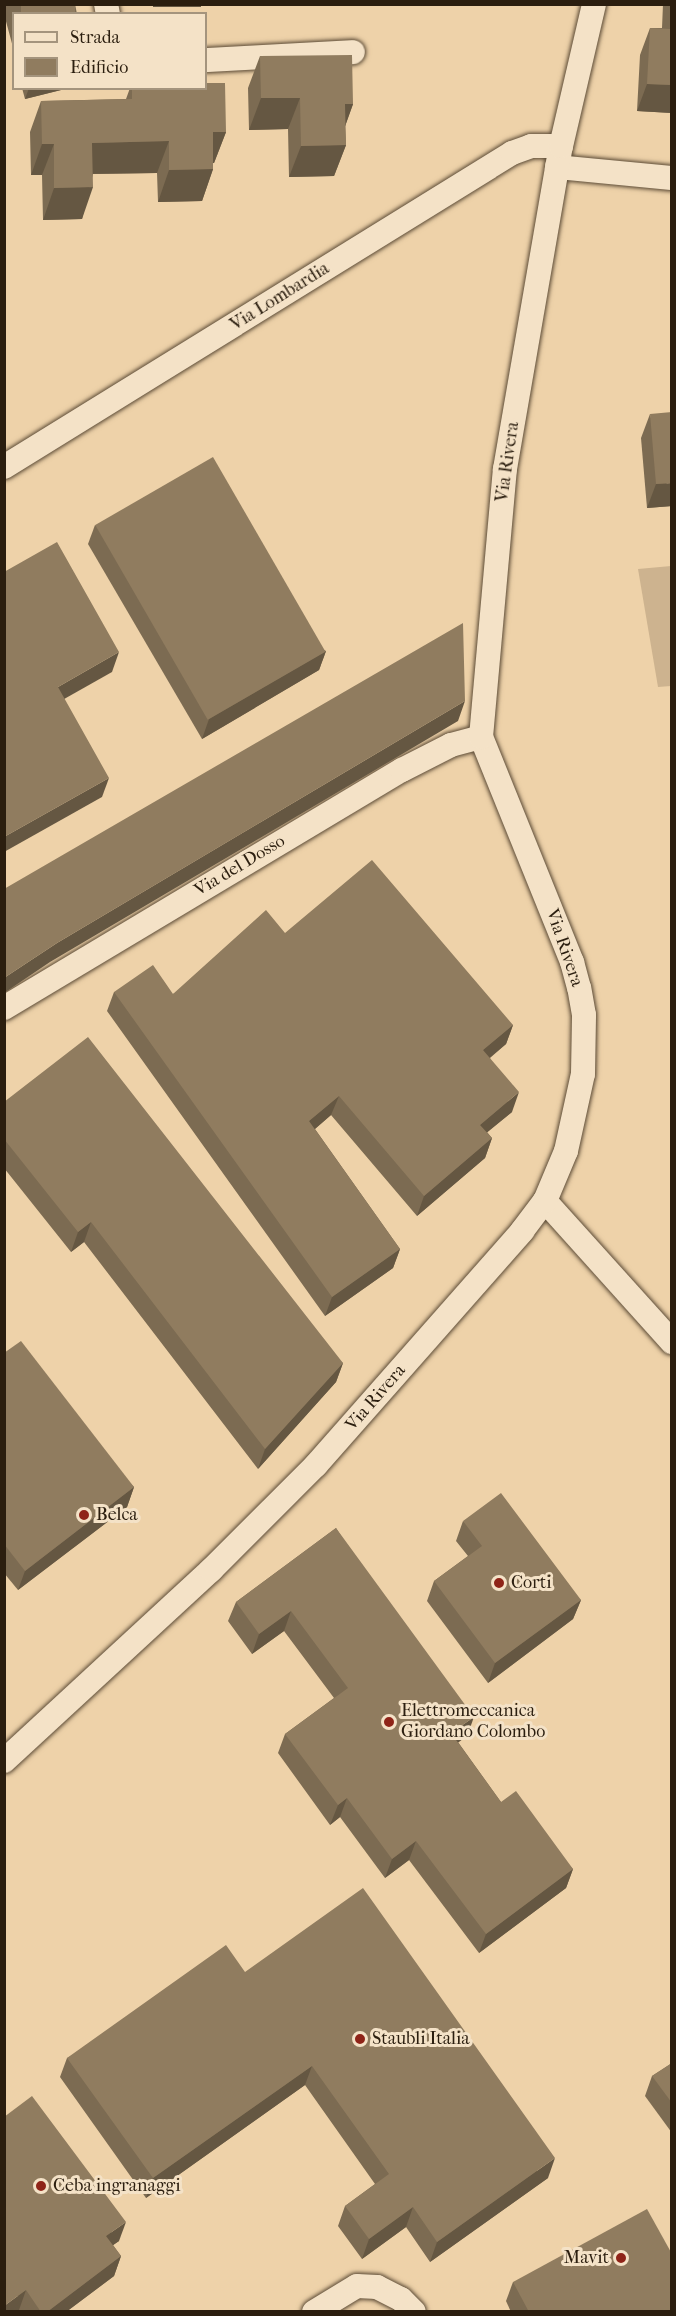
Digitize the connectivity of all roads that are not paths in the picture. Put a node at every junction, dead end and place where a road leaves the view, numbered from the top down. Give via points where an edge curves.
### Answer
1 (594, 4) edge
2 (353, 52) dead end
3 (207, 60) edge
4 (559, 157) junction
5 (672, 178) edge
6 (4, 467) edge
7 (481, 737) junction
8 (4, 1008) edge
9 (544, 1201) junction
10 (672, 1342) edge
11 (4, 1761) edge
12 (314, 2312) edge
13 (414, 2312) edge

1 - 4 street, Via Rivera
2 - 3 street
4 - 5 street, Via Lombardia
4 - 6 street, Via Lombardia via 531,146 512,153
4 - 7 street, Via Rivera via 505,469
7 - 8 street, Via del Dosso via 451,745 402,770
7 - 9 street, Via Rivera via 573,962 584,1015 583,1074 574,1126
9 - 10 street
9 - 11 street, Via Rivera via 316,1465 219,1562
12 - 13 street via 357,2286 377,2287 401,2299

